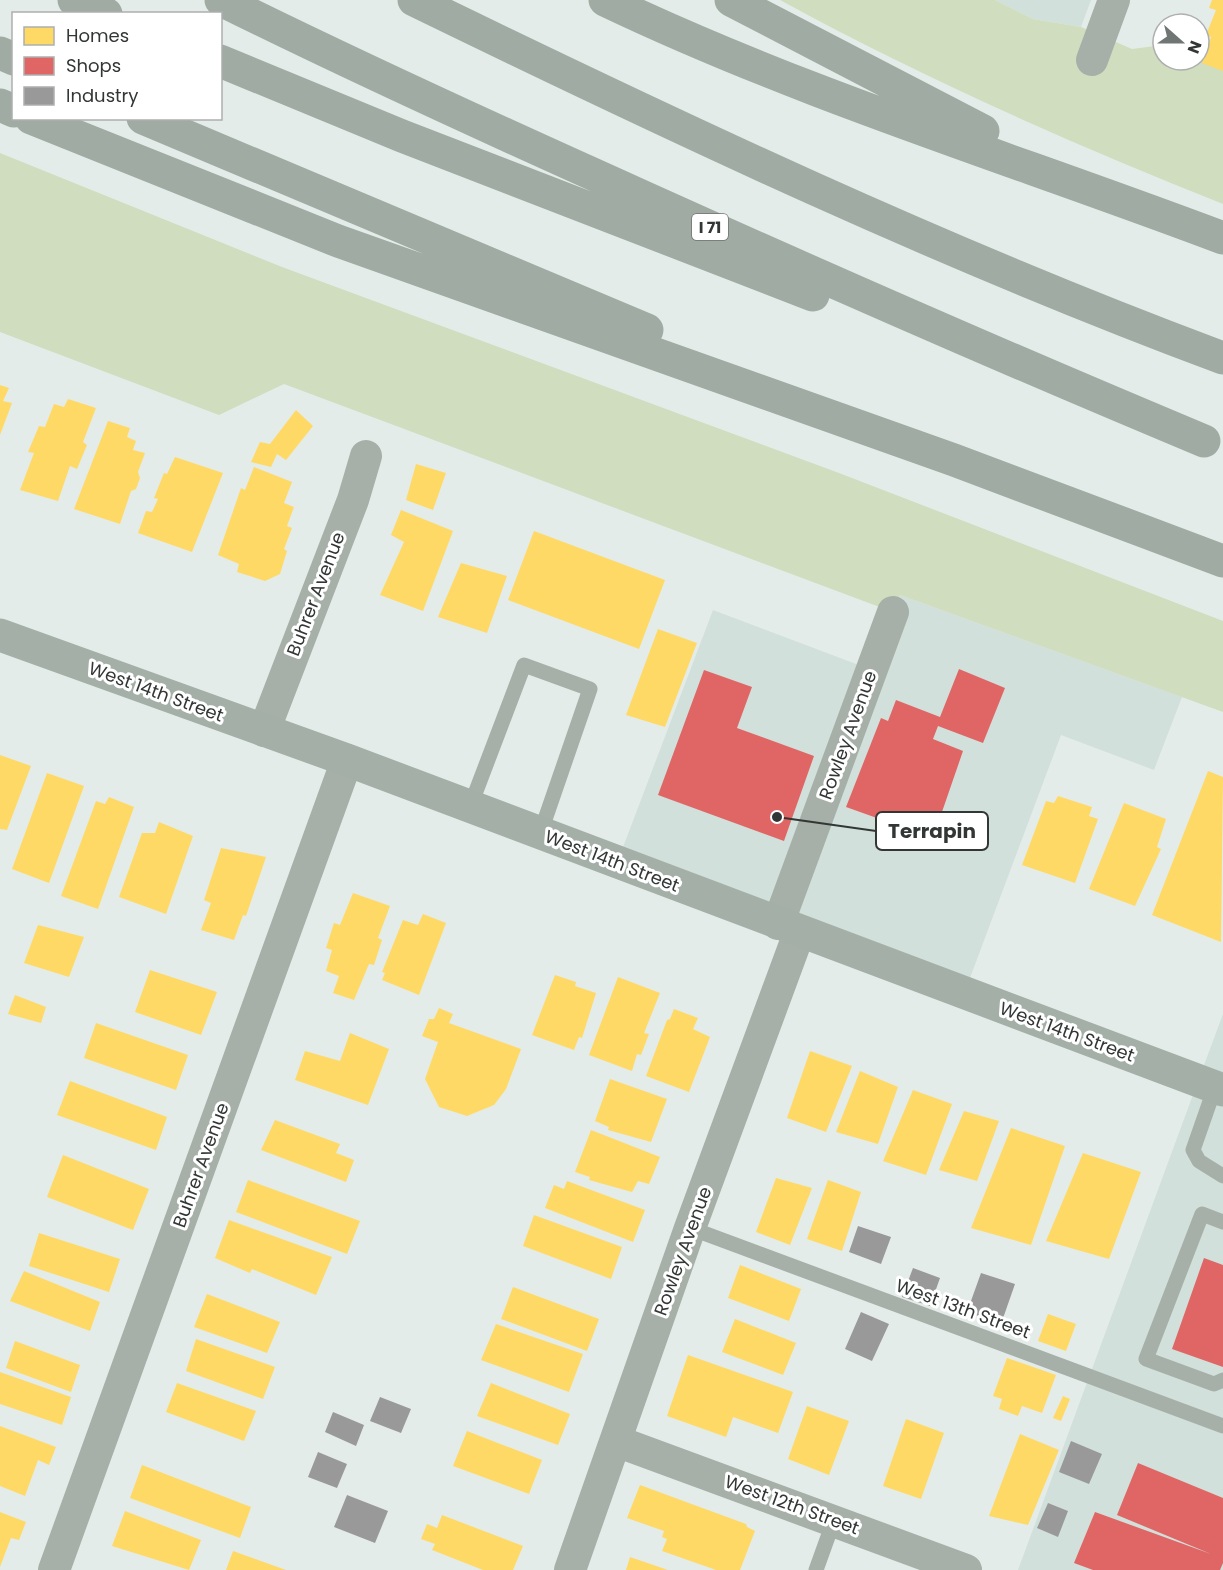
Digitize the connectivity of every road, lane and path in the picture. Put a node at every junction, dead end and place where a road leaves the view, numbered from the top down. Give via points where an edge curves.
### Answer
1 (74, 0) edge
2 (221, 0) edge
3 (414, 0) edge
4 (605, 0) edge
5 (731, 0) edge
6 (1114, 0) edge
7 (101, 12) edge
8 (1092, 60) dead end
9 (222, 62) edge
10 (36, 120) edge
11 (148, 120) edge
12 (1097, 190) junction
13 (1223, 238) edge
14 (1223, 358) edge
15 (1213, 444) edge
16 (366, 456) dead end
17 (954, 460) junction
18 (1223, 561) edge
19 (893, 612) dead end
20 (0, 635) edge
21 (264, 731) junction
22 (347, 760) junction
23 (470, 807) junction
24 (540, 834) junction
25 (788, 928) junction
26 (1219, 1089) edge
27 (1223, 1176) edge
28 (1223, 1222) edge
29 (690, 1228) junction
30 (1223, 1380) edge
31 (1223, 1426) edge
32 (616, 1441) junction
33 (834, 1520) junction
34 (54, 1570) edge
35 (570, 1570) edge
36 (816, 1570) edge
37 (966, 1570) edge

1 - 7 highway
2 - 15 highway, I 71 via 325,52 817,275
3 - 14 highway via 820,193 1017,277
4 - 12 highway via 815,89
5 - 12 highway
6 - 8 street
9 - 15 highway via 721,261
10 - 17 highway via 338,241
11 - 17 highway
12 - 13 highway
16 - 21 street, Buhrer Avenue
17 - 18 highway
19 - 25 street, Rowley Avenue
20 - 21 street, West 14th Street
21 - 22 street, West 14th Street
22 - 23 street, West 14th Street
22 - 34 street, Buhrer Avenue
23 - 24 street, West 14th Street
23 - 24 lane via 524,665 590,689
24 - 25 street, West 14th Street
25 - 26 street, West 14th Street
25 - 29 street, Rowley Avenue
26 - 27 lane via 1193,1150 1199,1161
28 - 30 lane via 1202,1214 1146,1359 1214,1384
29 - 31 lane, West 13th Street
29 - 32 street, Rowley Avenue
32 - 33 street, West 12th Street
32 - 35 street, Rowley Avenue
33 - 36 lane
33 - 37 street, West 12th Street

